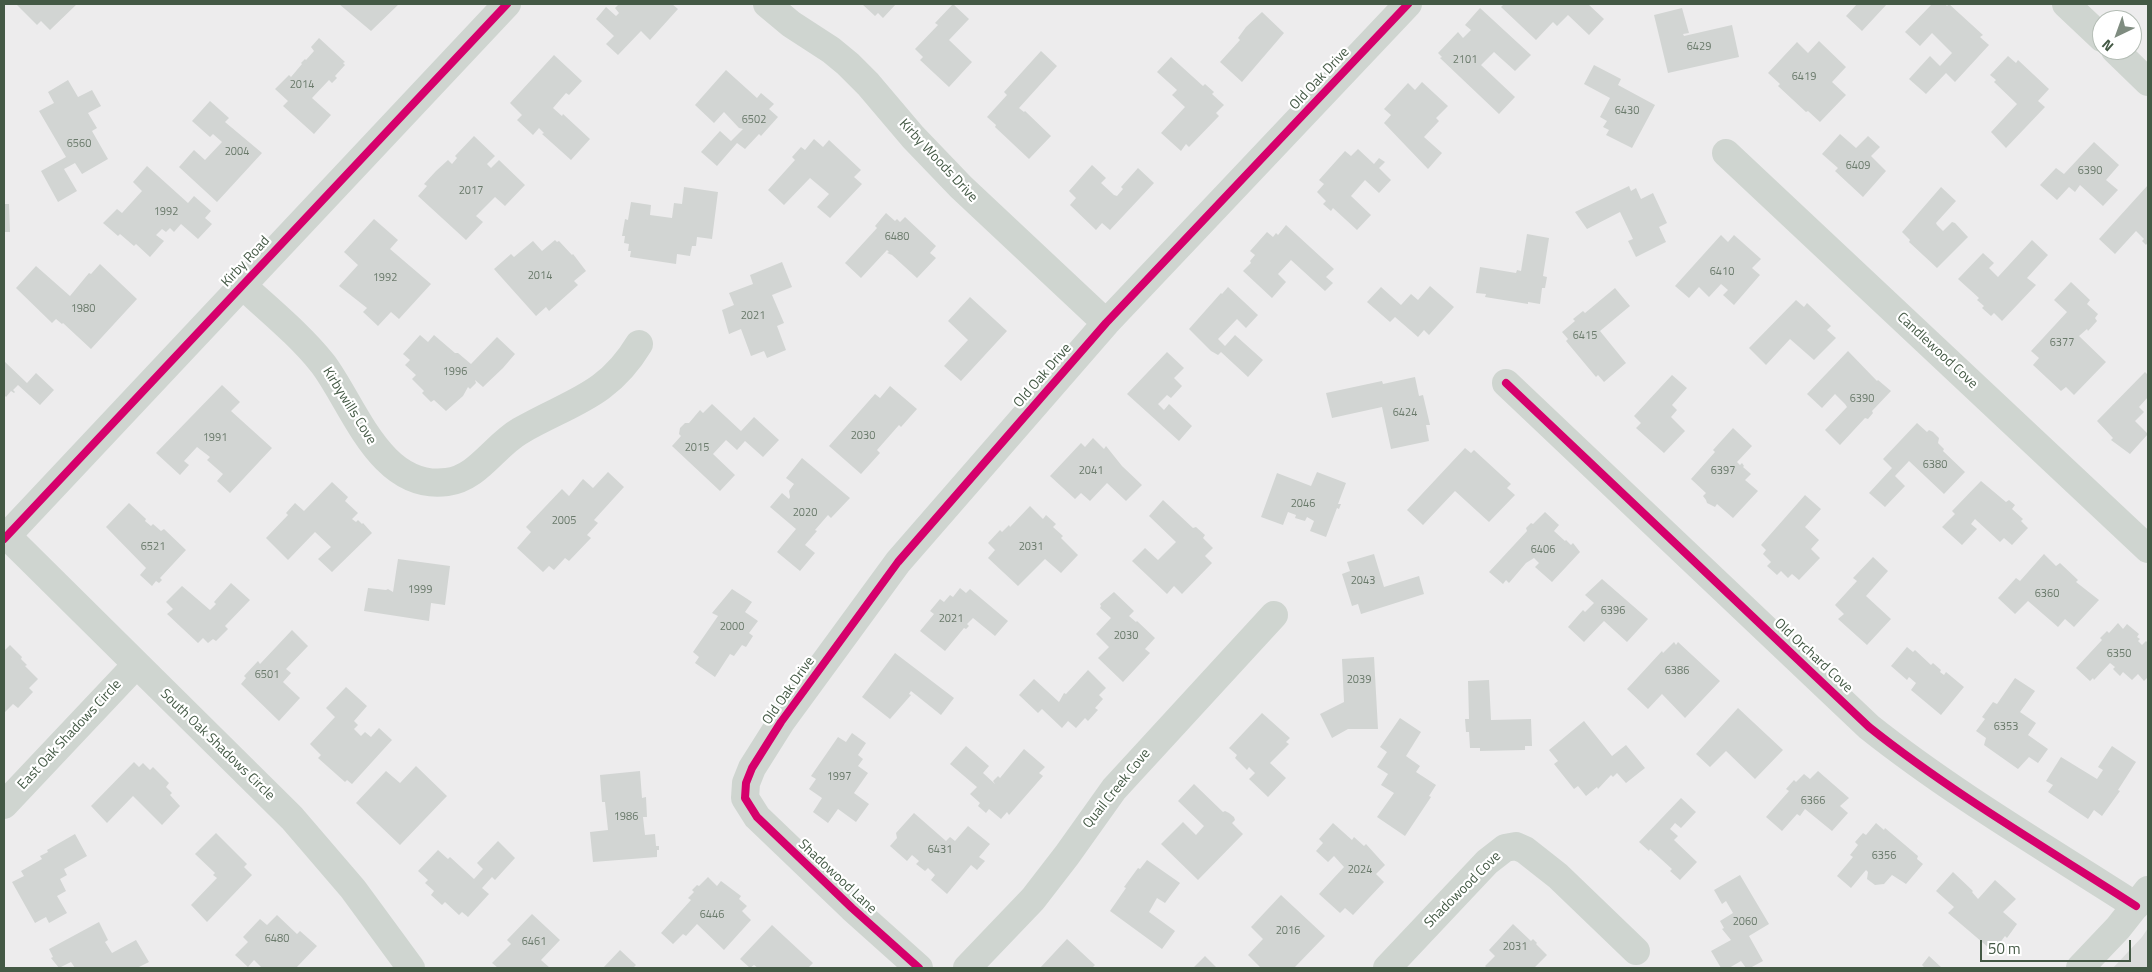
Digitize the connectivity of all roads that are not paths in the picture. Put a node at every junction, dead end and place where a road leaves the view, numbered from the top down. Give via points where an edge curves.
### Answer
1 (507, 4) edge
2 (767, 4) edge
3 (1408, 4) edge
4 (2066, 4) edge
5 (2092, 29) edge
6 (2125, 60) edge
7 (2148, 82) edge
8 (1726, 152) dead end
9 (242, 284) junction
10 (1106, 323) junction
11 (640, 344) dead end
12 (1506, 383) dead end
13 (5, 537) edge
14 (2148, 548) edge
15 (1274, 615) dead end
16 (136, 665) junction
17 (745, 798) joint
18 (4, 805) edge
19 (2142, 898) edge
20 (1636, 950) dead end
21 (411, 968) edge
22 (919, 968) edge
23 (967, 968) edge
24 (1387, 968) edge
25 (2080, 968) edge

1 - 9 street, Kirby Road
2 - 10 street, Kirby Woods Drive via 848,64 942,168
3 - 10 street, Old Oak Drive
4 - 5 street
6 - 7 street
8 - 14 street, Candlewood Cove
9 - 11 street, Kirbywills Cove via 322,363 377,450 401,470 428,482 464,477 514,435 594,393 619,372
9 - 13 street, Kirby Road
10 - 17 street, Old Oak Drive via 898,562 781,722 752,768
12 - 19 street, Old Orchard Cove via 1900,752
13 - 16 street, South Oak Shadows Circle
15 - 23 street, Quail Creek Cove via 1114,789 1033,899
16 - 18 street, East Oak Shadows Circle
16 - 21 street, South Oak Shadows Circle via 314,842
17 - 22 street, Shadowood Lane via 774,833
19 - 25 street
20 - 24 street, Shadowood Cove via 1543,863 1516,846 1505,848 1488,862

